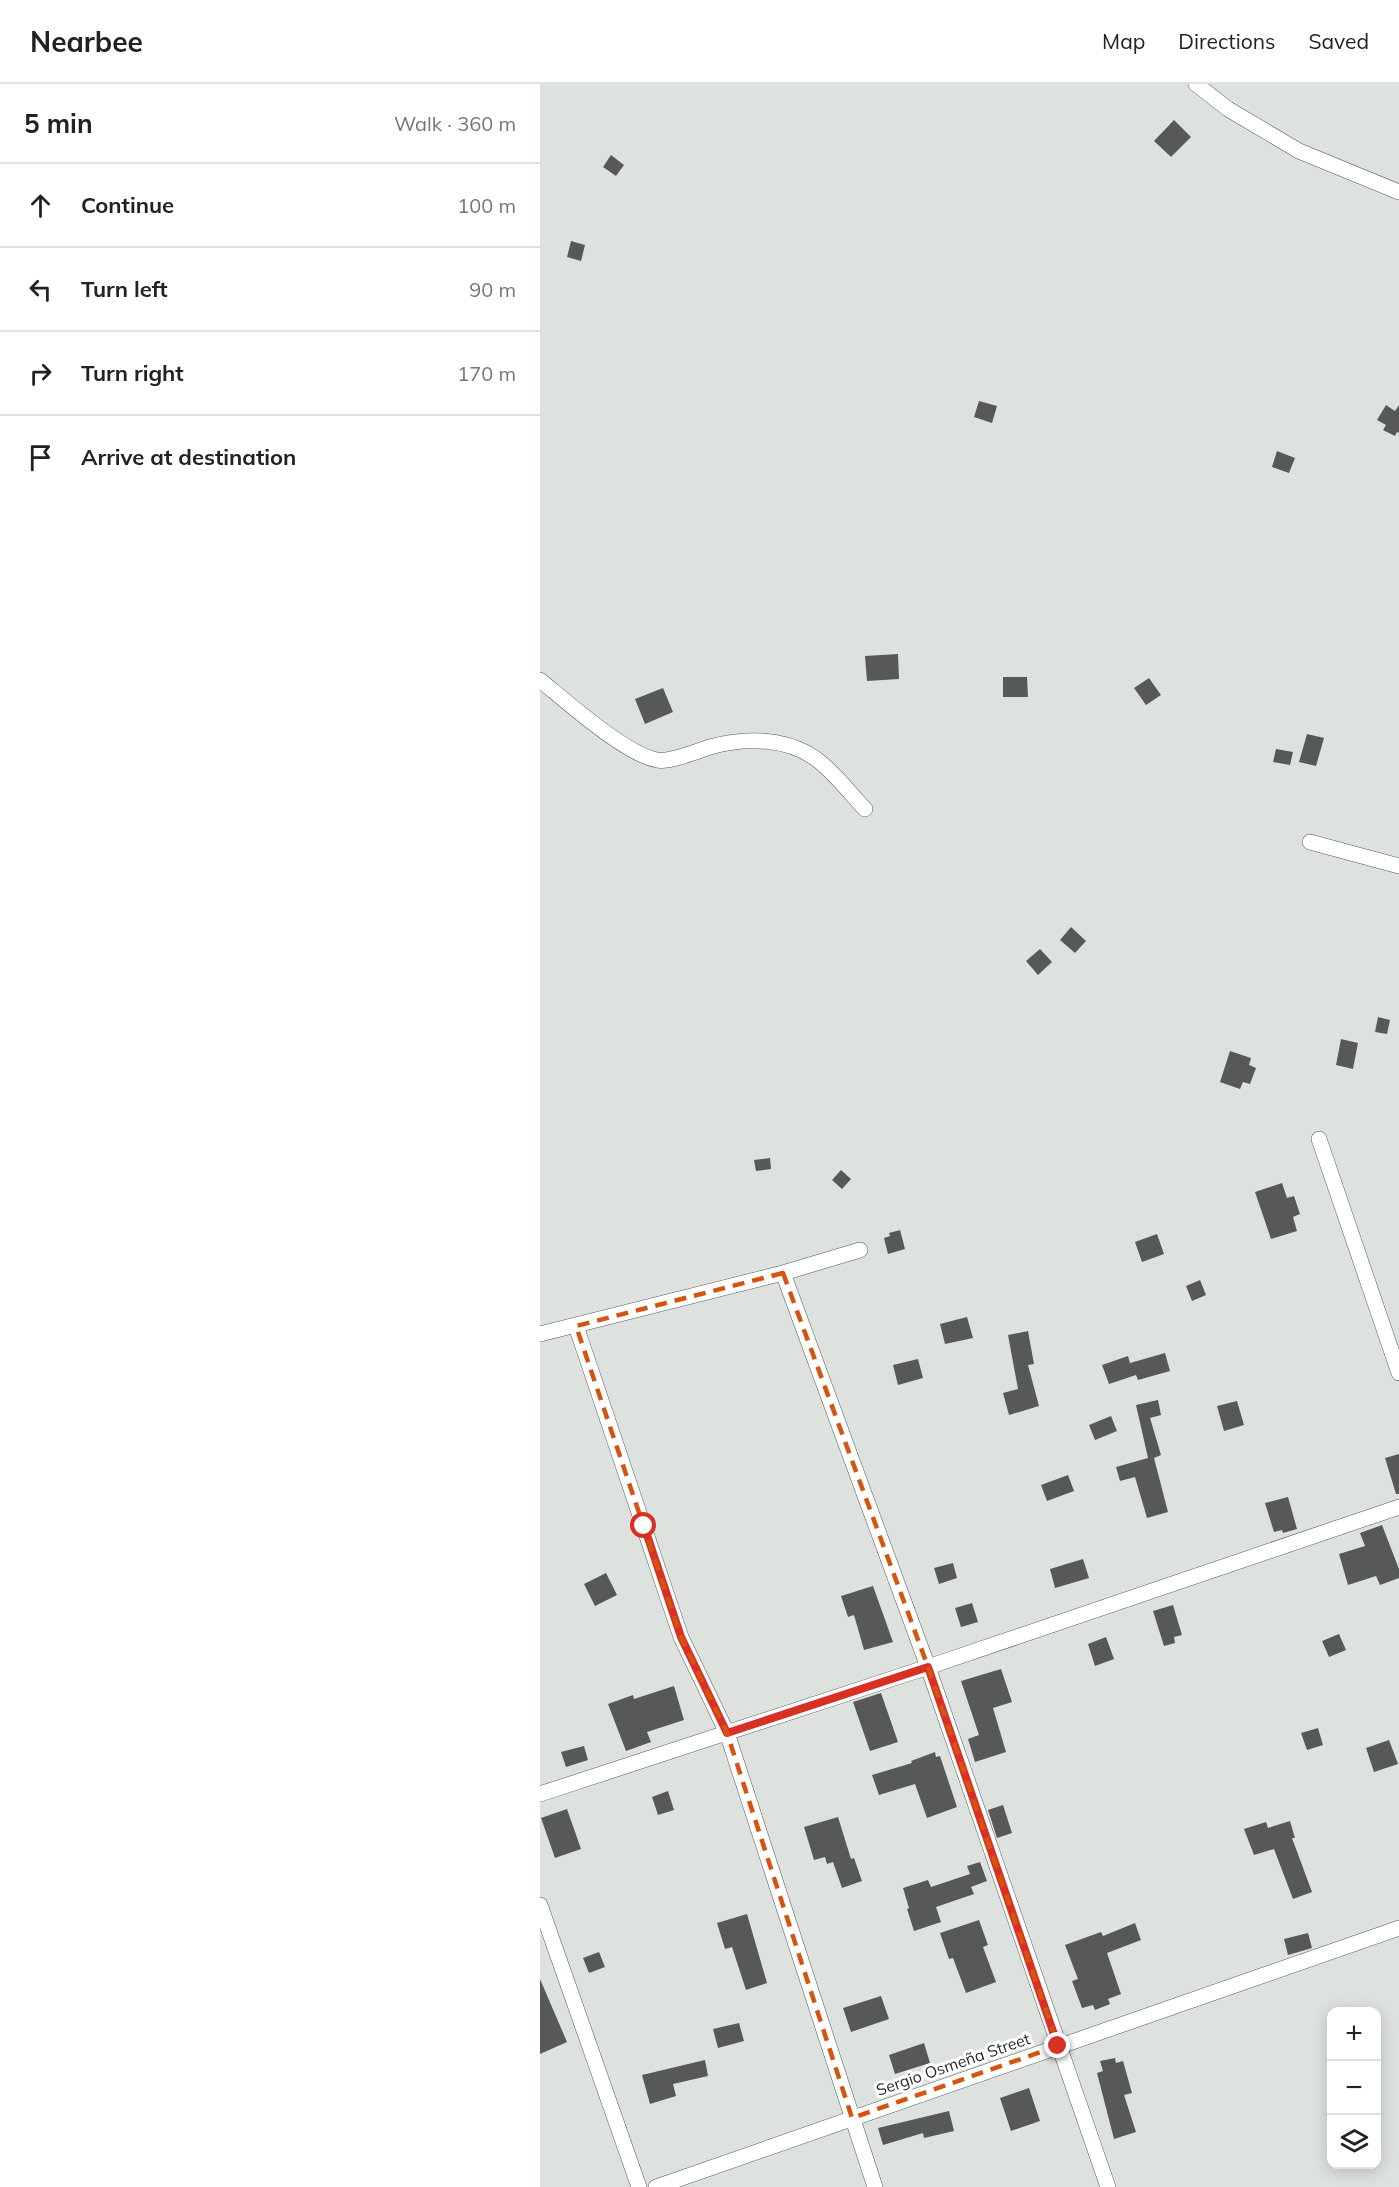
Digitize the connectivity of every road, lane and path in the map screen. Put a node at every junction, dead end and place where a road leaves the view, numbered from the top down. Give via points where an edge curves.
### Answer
1 (1196, 84) edge
2 (1399, 192) edge
3 (540, 680) edge
4 (865, 809) dead end
5 (1310, 842) dead end
6 (1399, 866) edge
7 (1319, 1139) dead end
8 (860, 1250) dead end
9 (783, 1273) junction
10 (576, 1326) junction
11 (540, 1334) edge
12 (1399, 1373) edge
13 (1399, 1507) edge
14 (928, 1667) junction
15 (727, 1733) junction
16 (540, 1794) edge
17 (540, 1905) edge
18 (1399, 1928) edge
19 (1058, 2046) junction
20 (852, 2118) junction
21 (639, 2187) edge
22 (656, 2187) edge
23 (875, 2187) edge
24 (1108, 2187) edge

1 - 2 street via 1228,109 1299,151
3 - 4 street via 641,756 660,761 724,743 770,741 819,761
5 - 6 street
7 - 12 street
8 - 9 street
9 - 10 street
9 - 14 street
10 - 11 street
10 - 15 street via 681,1637
13 - 14 street
14 - 15 street
14 - 19 street
15 - 16 street
15 - 20 street
17 - 21 street
18 - 19 street, Sergio Osmeña Street
19 - 20 street, Sergio Osmeña Street
19 - 24 street
20 - 22 street, Sergio Osmeña Street
20 - 23 street

